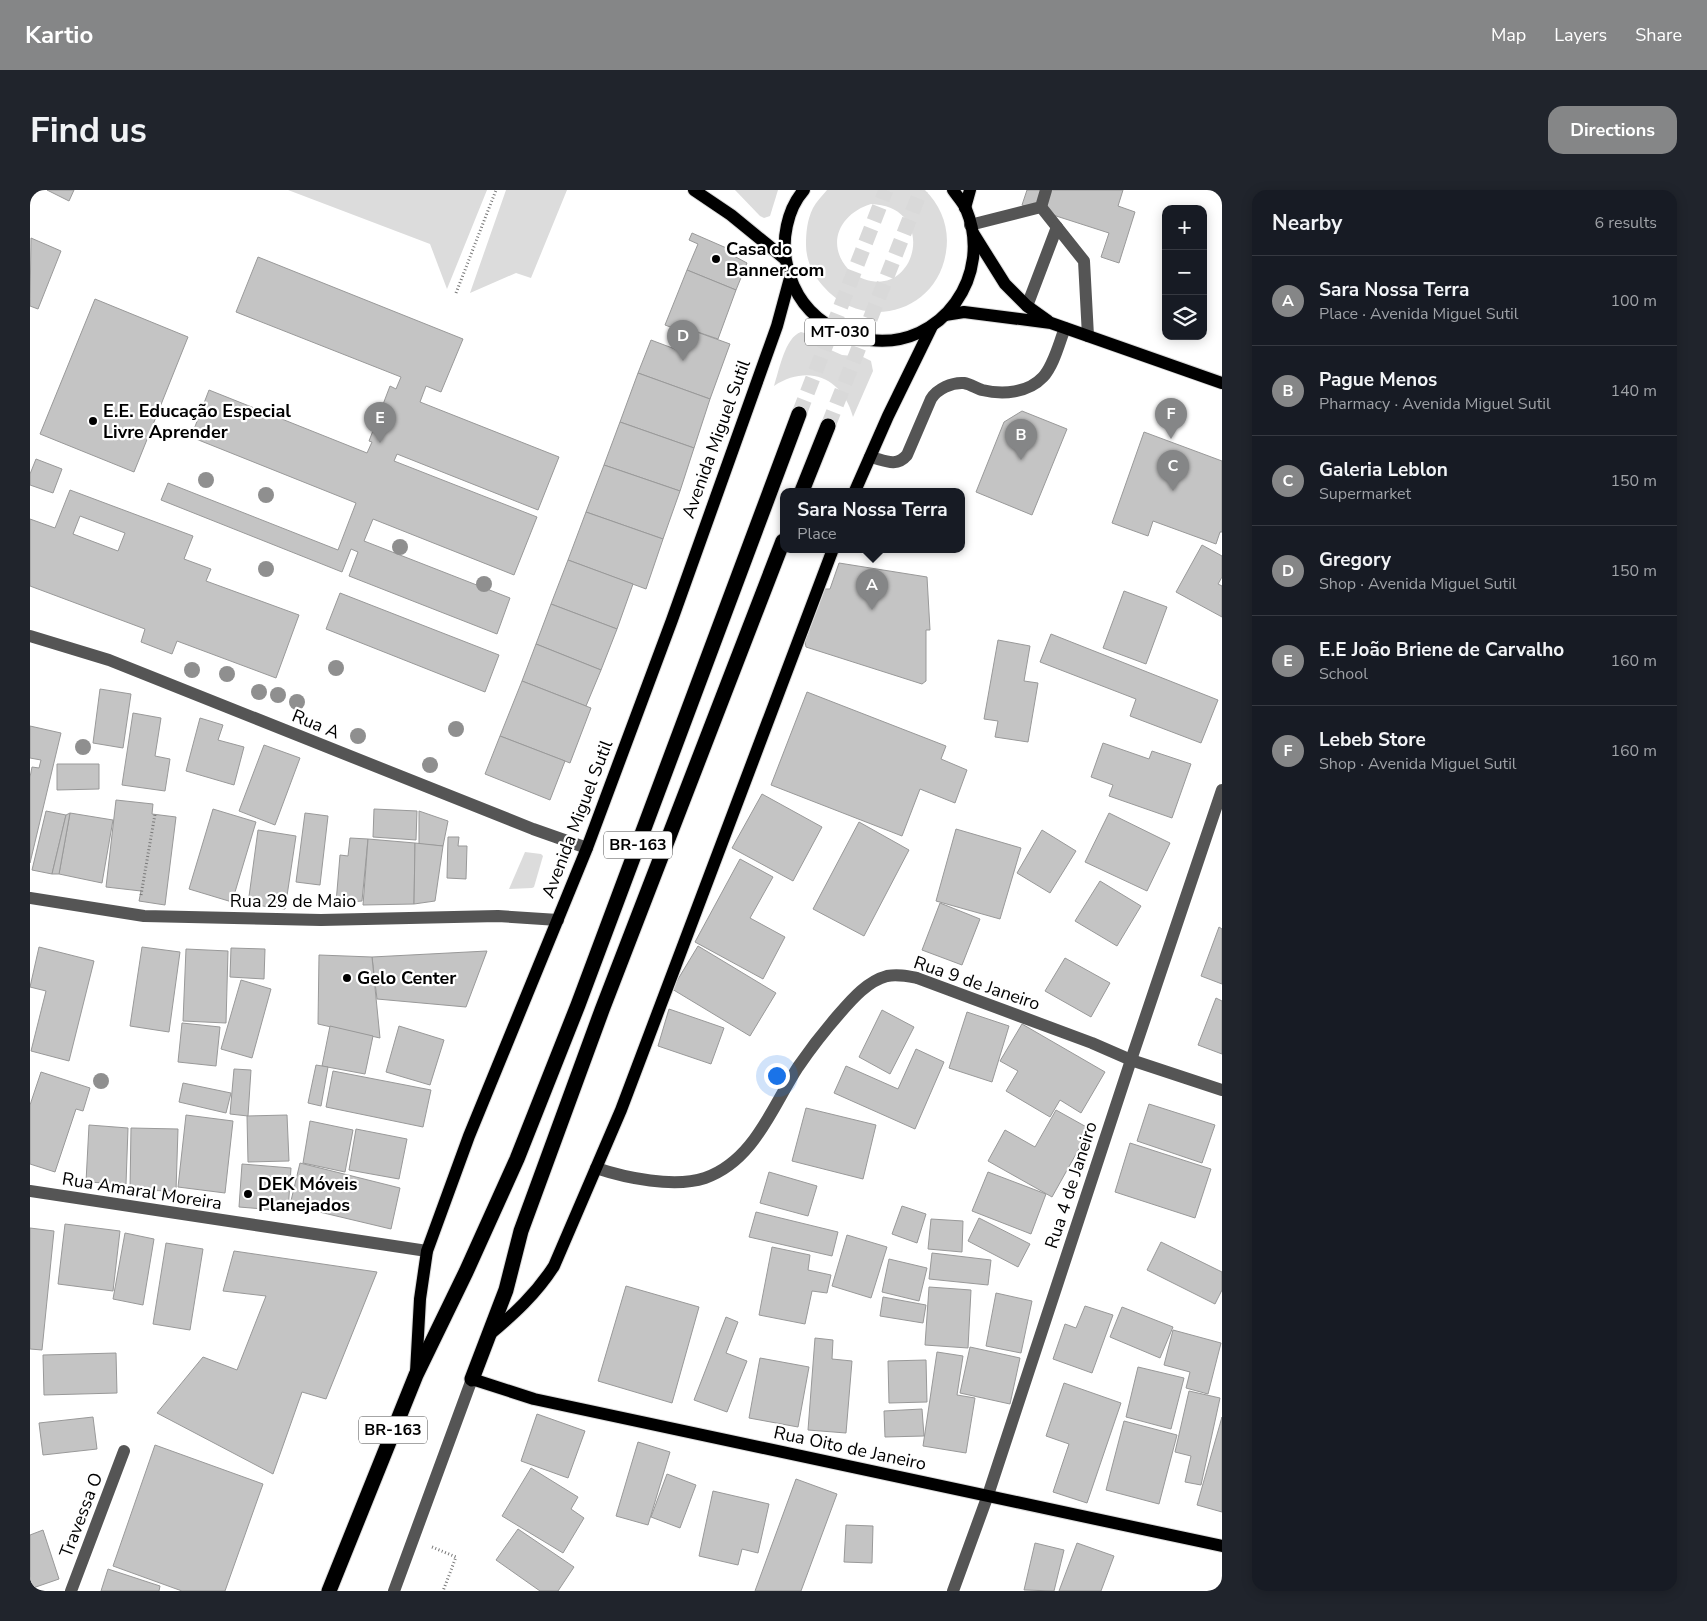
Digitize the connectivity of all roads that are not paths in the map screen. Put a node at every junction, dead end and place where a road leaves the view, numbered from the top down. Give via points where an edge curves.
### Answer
1 (694, 190) edge
2 (804, 190) edge
3 (953, 190) edge
4 (970, 190) edge
5 (1046, 190) edge
6 (1040, 207) junction
7 (965, 208) junction
8 (971, 228) junction
9 (1057, 228) junction
10 (785, 259) junction
11 (790, 278) junction
12 (1026, 306) junction
13 (945, 316) junction
14 (1050, 323) junction
15 (932, 326) junction
16 (1066, 328) junction
17 (1088, 336) junction
18 (1222, 383) edge
19 (799, 414) tunnel mouth
20 (828, 426) tunnel mouth
21 (870, 457) junction
22 (803, 488) edge
23 (856, 488) edge
24 (780, 549) edge
25 (832, 553) edge
26 (30, 636) edge
27 (1222, 790) edge
28 (587, 848) junction
29 (30, 898) edge
30 (558, 920) junction
31 (1131, 1060) junction
32 (1222, 1090) edge
33 (596, 1168) junction
34 (30, 1191) edge
35 (427, 1251) junction
36 (489, 1335) junction
37 (416, 1374) junction
38 (472, 1379) junction
39 (124, 1451) dead end
40 (988, 1495) junction
41 (1222, 1546) edge
42 (71, 1591) edge
43 (329, 1591) edge
44 (394, 1591) edge
45 (953, 1591) edge

1 - 10 main road
2 - 10 main road, MT-030 via 789,217
3 - 7 main road, MT-030
4 - 7 main road
5 - 6 street
6 - 8 street
6 - 9 street
7 - 8 main road, MT-030
8 - 12 main road, MT-030 via 1005,284
8 - 13 main road, MT-030 via 973,259 967,282
9 - 12 street
9 - 17 street via 1084,261
10 - 11 main road, MT-030
11 - 15 main road, MT-030 via 810,312 823,323 852,338 884,342 914,336
11 - 28 main road, Avenida Miguel Sutil via 777,326
12 - 14 main road, MT-030
13 - 14 main road, MT-030 via 964,312
13 - 15 main road, MT-030
14 - 16 main road, MT-030
15 - 21 main road
16 - 17 main road, MT-030
16 - 21 street via 1048,369 1033,384 1019,392 1004,393 964,383 942,388 934,393 902,462 897,464
17 - 18 main road, MT-030
19 - 37 highway, Avenida Miguel Sutil / BR-163 via 578,1005 517,1159
20 - 22 highway
21 - 23 main road
24 - 36 highway, BR-163 via 602,1010 522,1231 506,1290
25 - 33 main road via 621,1110
26 - 28 street, Rua A via 109,660
27 - 31 street, Rua 4 de Janeiro
28 - 30 main road, Avenida Miguel Sutil
29 - 30 street, Rua 29 de Maio via 137,915 322,920 498,916
30 - 35 main road, Avenida Miguel Sutil via 469,1136
31 - 32 street, Rua 9 de Janeiro
31 - 33 street, Rua 9 de Janeiro via 917,978 887,976 873,982 847,1004 798,1068 757,1136 722,1170 703,1178 676,1182 636,1178
31 - 40 street, Rua 4 de Janeiro
33 - 36 main road via 550,1272 527,1301
34 - 35 street, Rua Amaral Moreira
35 - 37 main road, Avenida Miguel Sutil via 420,1299
36 - 38 highway, BR-163
37 - 43 highway, Avenida Miguel Sutil / BR-163
38 - 40 main road, Rua Oito de Janeiro via 534,1398
38 - 44 street
39 - 42 street, Travessa O
40 - 41 main road, Rua Oito de Janeiro
40 - 45 street, Rua 4 de Janeiro

